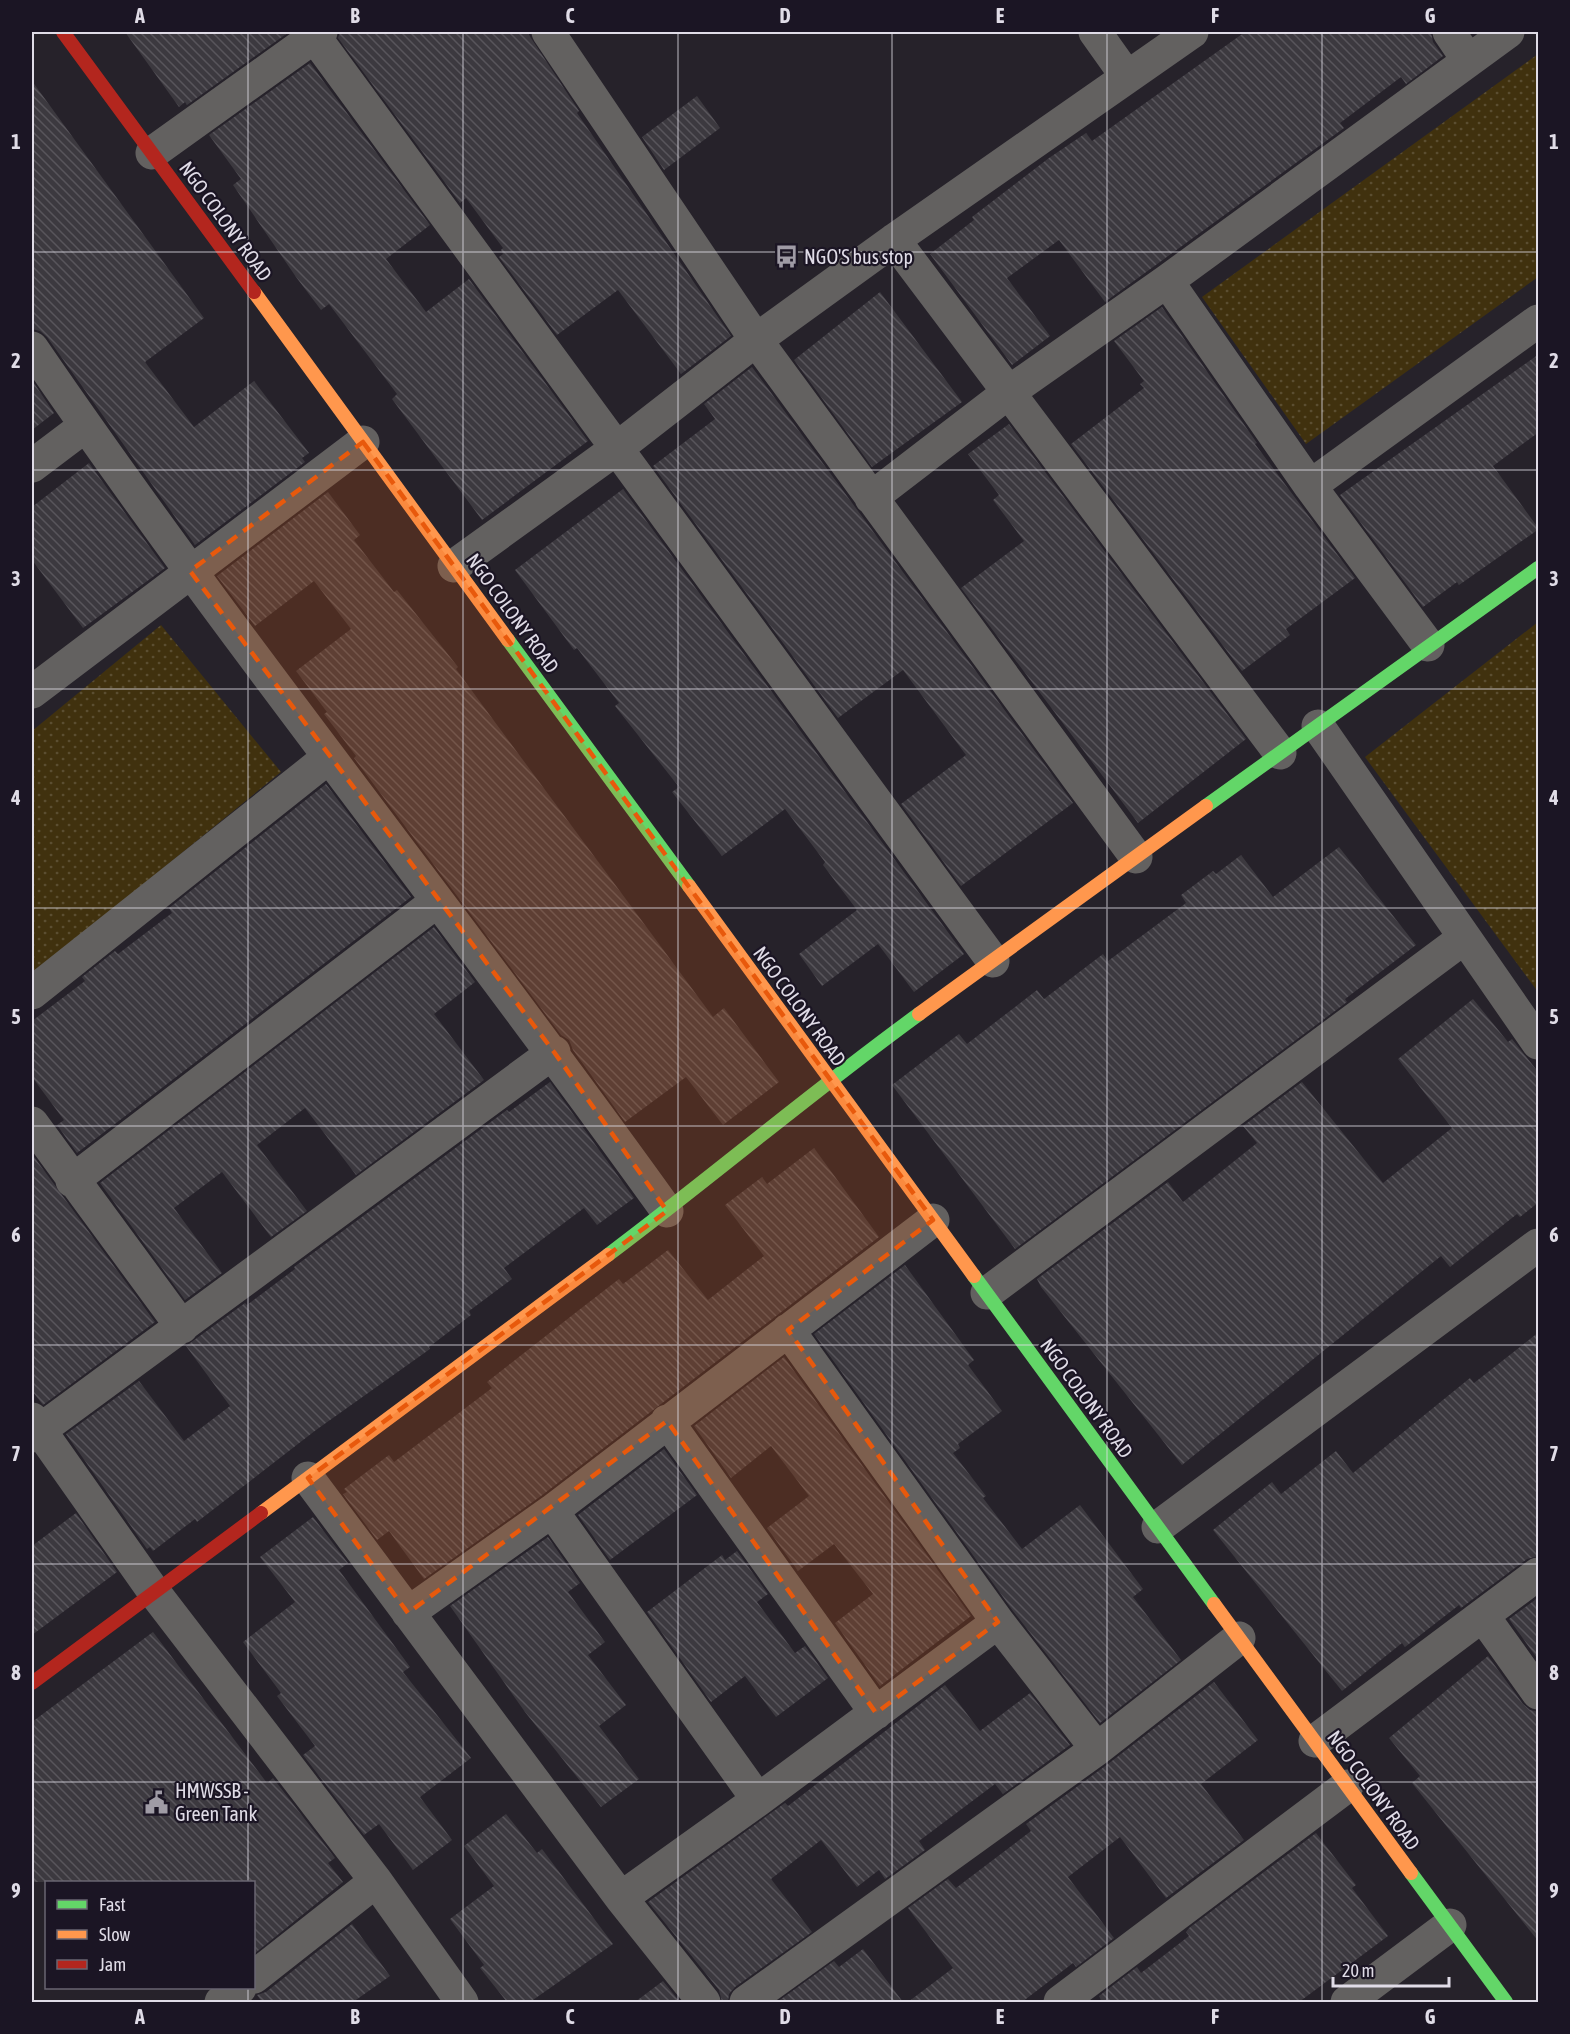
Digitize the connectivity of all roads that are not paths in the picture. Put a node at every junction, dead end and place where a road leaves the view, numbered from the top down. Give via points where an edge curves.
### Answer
1 (63, 32) edge
2 (548, 32) edge
3 (1095, 32) edge
4 (1192, 32) edge
5 (1449, 32) edge
6 (1508, 32) edge
7 (318, 34) edge
8 (1468, 60) junction
9 (1127, 77) junction
10 (152, 153) junction
11 (894, 240) junction
12 (1167, 281) junction
13 (1539, 321) edge
14 (756, 340) junction
15 (32, 348) edge
16 (1009, 392) junction
17 (85, 426) junction
18 (363, 442) junction
19 (616, 449) junction
20 (32, 466) edge
21 (1310, 486) junction
22 (871, 498) junction
23 (454, 566) junction
24 (1539, 568) edge
25 (190, 571) junction
26 (1428, 645) junction
27 (32, 692) edge
28 (1318, 726) junction
29 (1280, 753) junction
30 (329, 757) junction
31 (1136, 857) junction
32 (436, 902) junction
33 (1464, 938) junction
34 (993, 961) junction
35 (32, 993) edge
36 (1539, 1043) edge
37 (554, 1052) junction
38 (830, 1079) junction
39 (32, 1123) edge
40 (72, 1181) junction
41 (667, 1211) junction
42 (933, 1220) junction
43 (1539, 1245) edge
44 (987, 1293) junction
45 (182, 1327) junction
46 (789, 1330) junction
47 (667, 1421) junction
48 (34, 1428) edge
49 (308, 1478) junction
50 (552, 1511) junction
51 (1158, 1527) junction
52 (1539, 1574) edge
53 (154, 1592) junction
54 (408, 1613) junction
55 (1483, 1616) junction
56 (998, 1622) junction
57 (1239, 1638) junction
58 (32, 1683) edge
59 (1539, 1693) edge
60 (876, 1713) junction
61 (1315, 1741) junction
62 (1097, 1749) junction
63 (1347, 1786) junction
64 (758, 1800) junction
65 (376, 1881) junction
66 (621, 1898) junction
67 (1449, 1925) junction
68 (255, 1976) edge
69 (239, 1989) edge
70 (221, 2002) edge
71 (462, 2002) edge
72 (704, 2002) edge
73 (746, 2002) edge
74 (1060, 2002) edge
75 (1347, 2002) edge
76 (1506, 2002) edge

1 - 10 street, NGO COLONY ROAD
2 - 14 street
3 - 9 street
4 - 9 street
5 - 8 street
6 - 8 street
7 - 10 street
7 - 19 street
8 - 12 street
9 - 11 street
10 - 18 street, NGO COLONY ROAD
11 - 14 street
11 - 16 street
12 - 16 street
12 - 21 street
13 - 21 street
14 - 19 street
14 - 22 street
15 - 17 street
16 - 22 street
16 - 29 street
17 - 20 street
17 - 25 street
18 - 23 street, NGO COLONY ROAD
18 - 25 street
19 - 23 street
19 - 34 street
21 - 26 street
22 - 31 street
23 - 38 street, NGO COLONY ROAD
24 - 26 street
25 - 27 street
25 - 30 street
26 - 28 street
28 - 29 street
28 - 33 street
29 - 31 street
30 - 32 street
30 - 35 street
31 - 34 street
32 - 37 street
32 - 40 street
33 - 36 street
33 - 44 street
34 - 38 street
37 - 41 street
37 - 45 street
38 - 41 street
38 - 42 street, NGO COLONY ROAD
39 - 40 street
40 - 45 street
41 - 49 street
42 - 44 street, NGO COLONY ROAD
42 - 46 street
43 - 51 street
44 - 51 street, NGO COLONY ROAD
45 - 48 street
46 - 47 street
46 - 56 street
47 - 50 street
47 - 60 street
48 - 53 street
49 - 53 street
49 - 54 street
50 - 54 street
50 - 64 street
51 - 57 street, NGO COLONY ROAD
52 - 55 street
53 - 58 street
53 - 65 street
54 - 66 street
55 - 59 street
55 - 61 street
56 - 60 street
56 - 62 street
57 - 61 street, NGO COLONY ROAD
57 - 62 street
60 - 64 street
61 - 63 street, NGO COLONY ROAD
62 - 73 street
63 - 67 street, NGO COLONY ROAD
63 - 74 street
64 - 66 street
65 - 68 street
65 - 71 street
66 - 72 street
67 - 75 street
67 - 76 street, NGO COLONY ROAD
69 - 70 street

